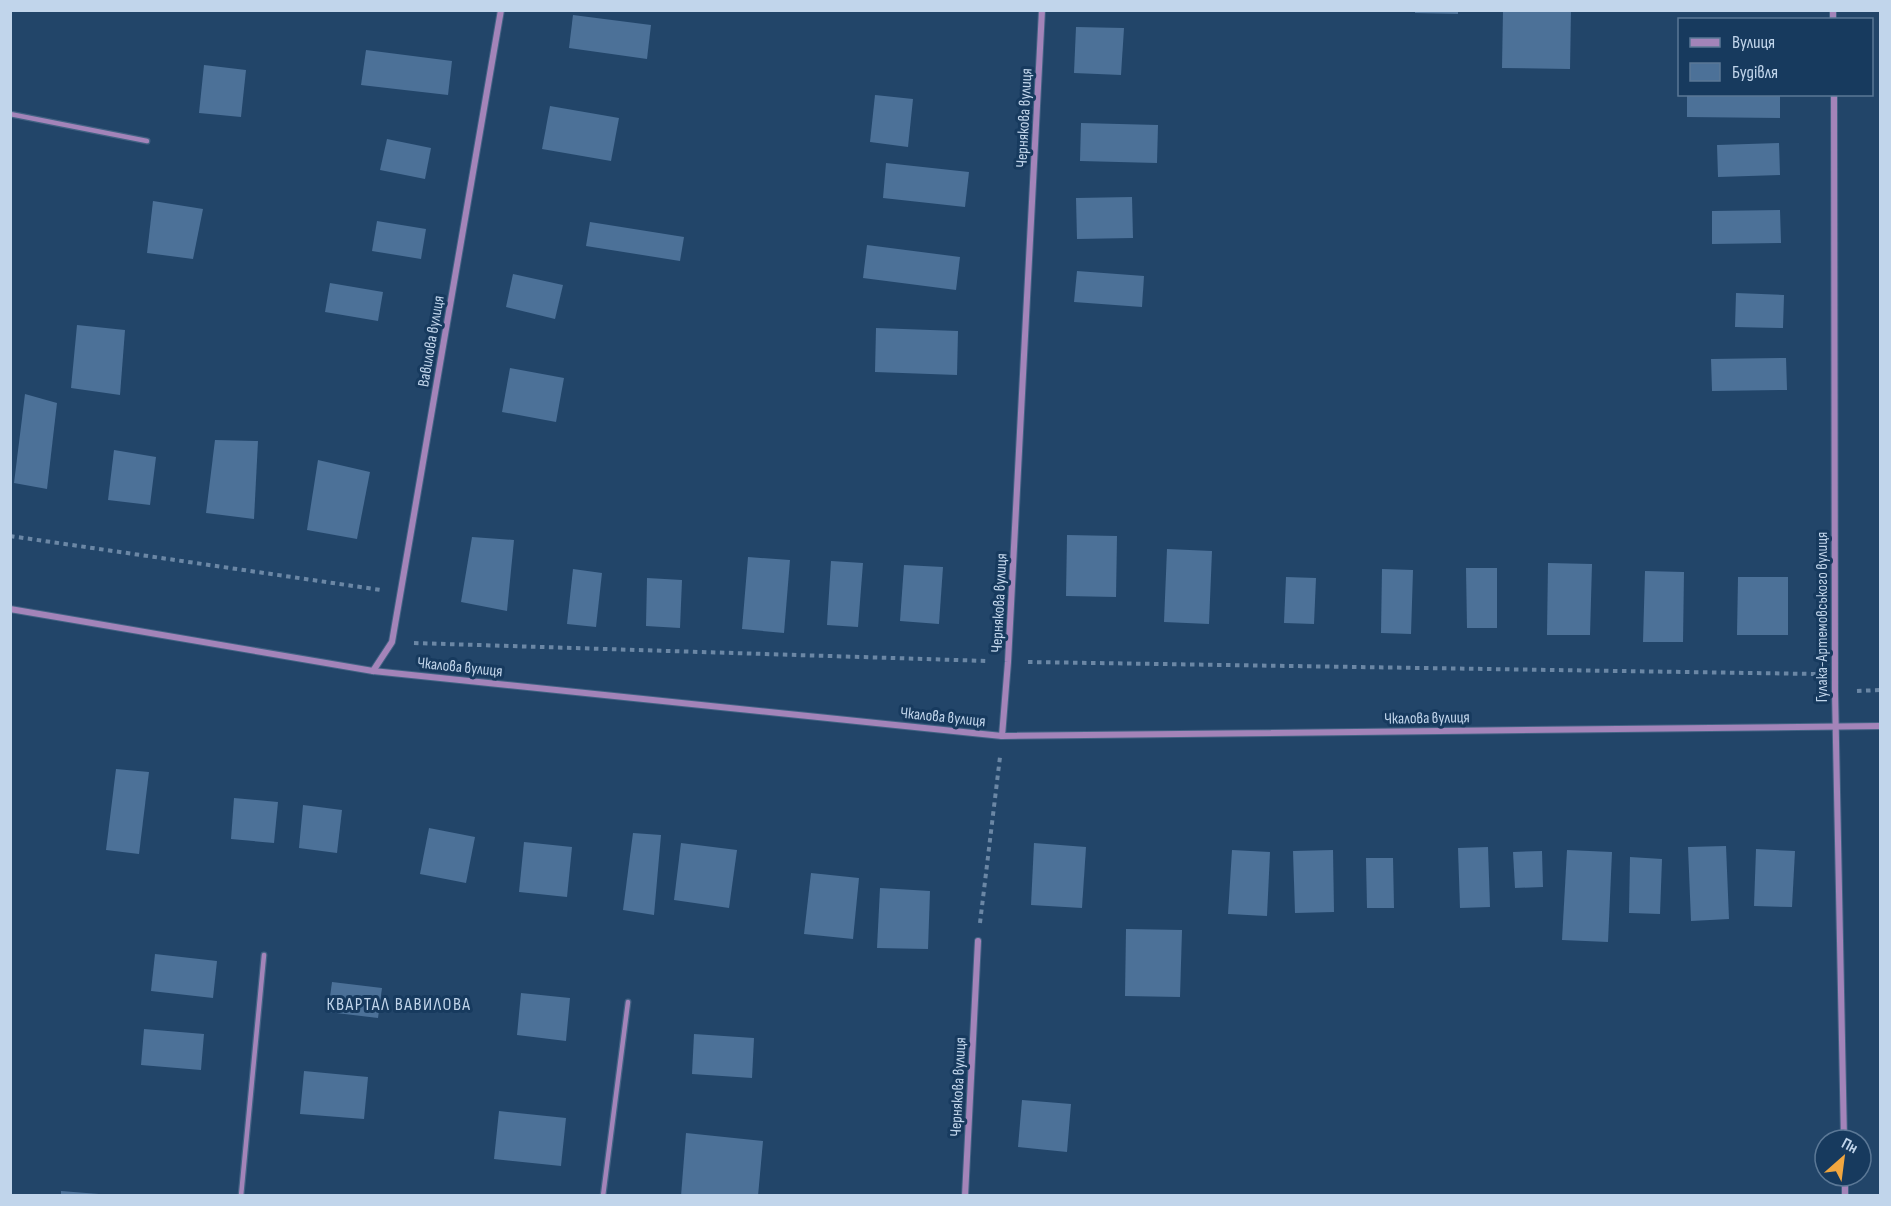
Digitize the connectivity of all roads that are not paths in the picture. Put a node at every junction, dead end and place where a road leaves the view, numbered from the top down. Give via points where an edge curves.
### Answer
1 (501, 10) edge
2 (1042, 10) edge
3 (1834, 96) edge
4 (10, 114) edge
5 (147, 141) dead end
6 (10, 609) edge
7 (373, 671) junction
8 (1836, 726) junction
9 (1881, 726) edge
10 (1002, 736) junction
11 (978, 941) road end
12 (264, 955) dead end
13 (628, 1002) dead end
14 (1844, 1128) edge
15 (241, 1196) edge
16 (603, 1196) edge
17 (965, 1196) edge

1 - 7 street, Вавилова вулиця via 392,642
2 - 10 street, Чернякова вулиця
3 - 8 street, Гулака-Артемовського вулиця
4 - 5 lane
6 - 7 street, Чкалова вулиця
7 - 10 street, Чкалова вулиця
8 - 9 street, Чкалова вулиця
8 - 10 street, Чкалова вулиця
8 - 14 street, Гулака-Артемовського вулиця
11 - 17 street, Чернякова вулиця
12 - 15 lane
13 - 16 lane

